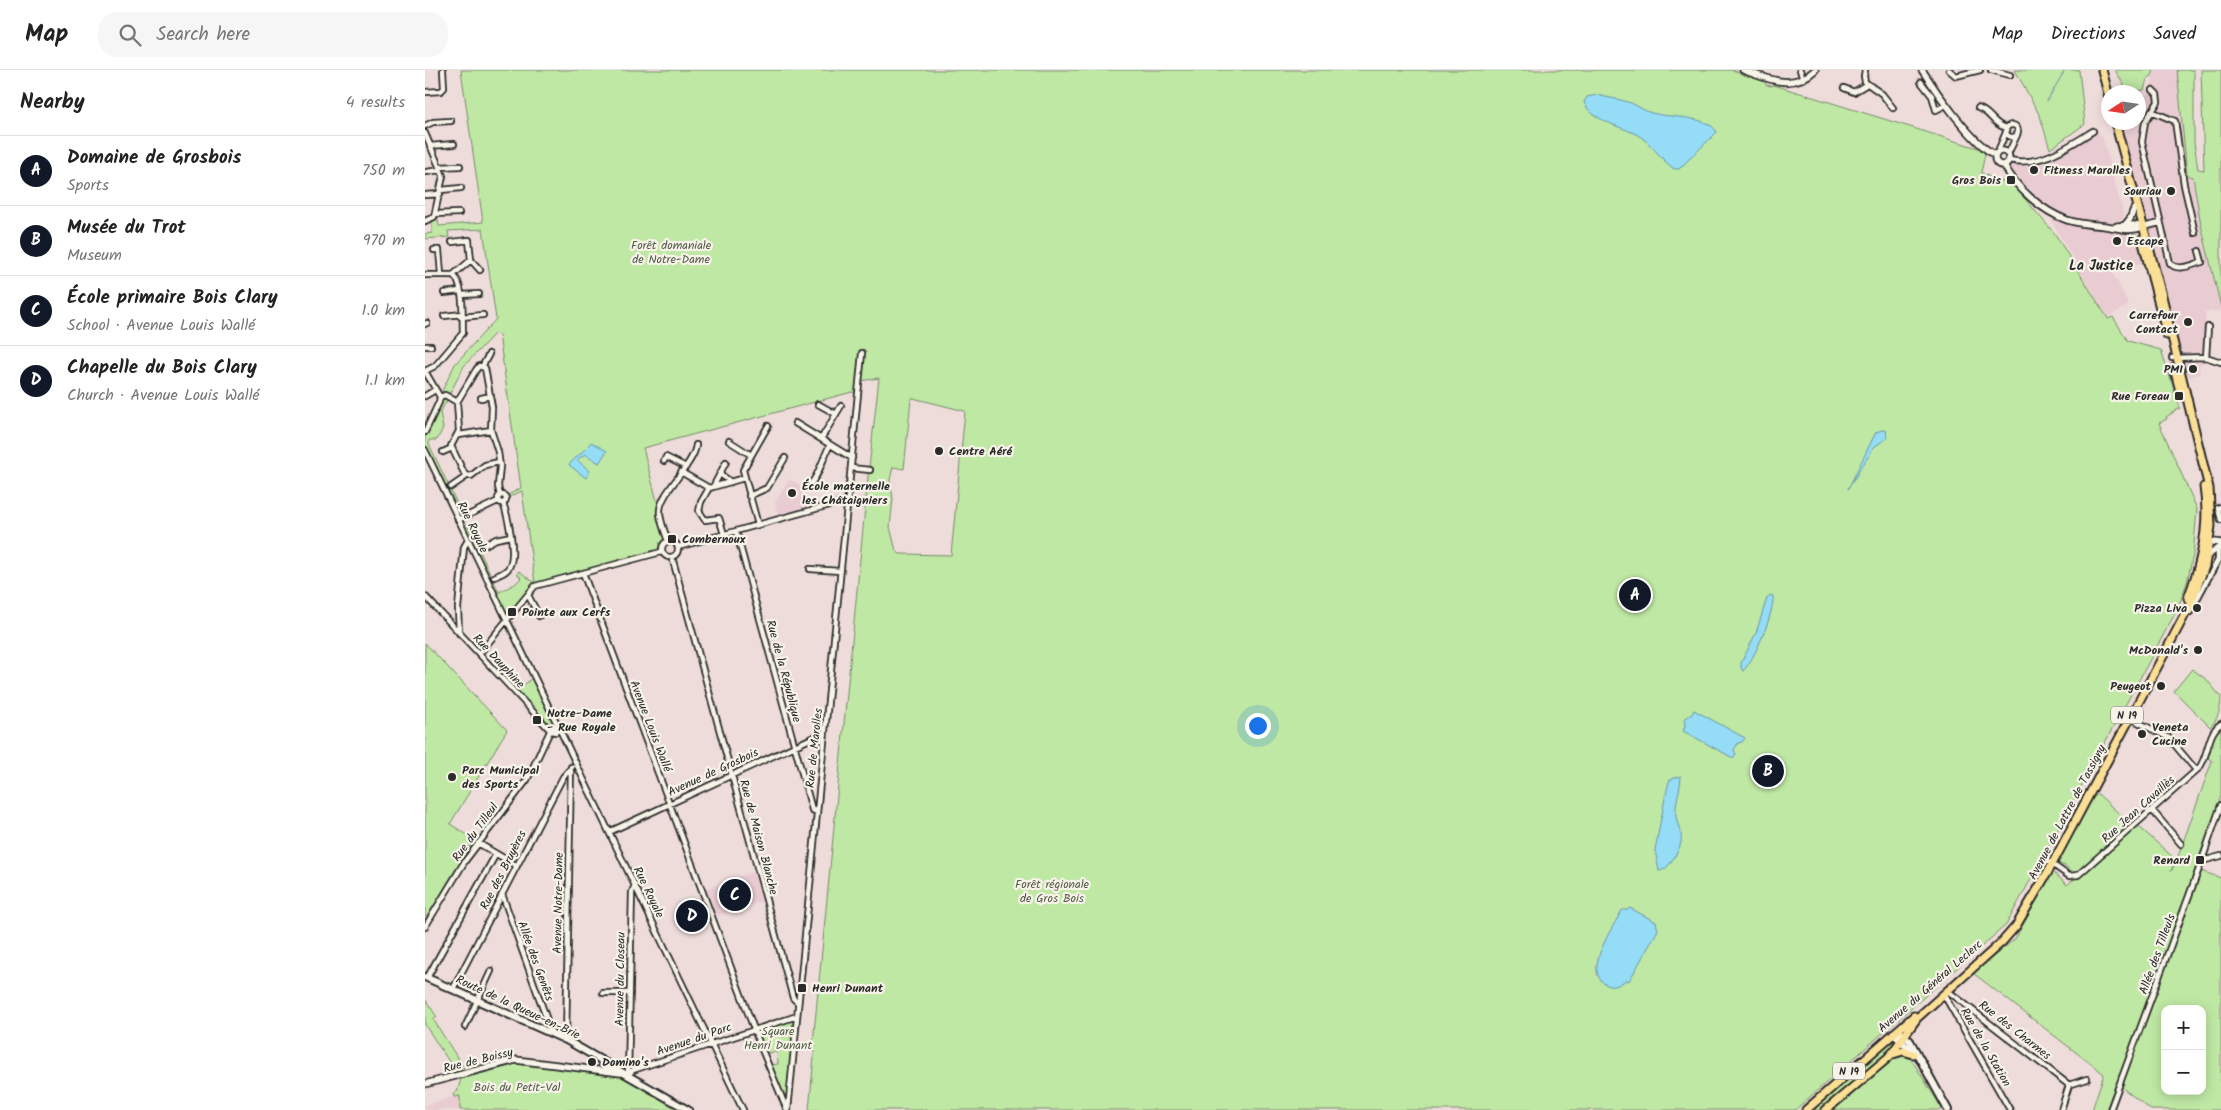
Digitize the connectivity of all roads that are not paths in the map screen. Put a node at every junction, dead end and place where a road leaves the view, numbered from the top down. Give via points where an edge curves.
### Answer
1 (443, 70) edge
2 (1743, 70) edge
3 (1800, 70) edge
4 (1815, 70) edge
5 (1865, 70) edge
6 (1922, 70) edge
7 (1949, 70) edge
8 (1980, 70) edge
9 (1991, 70) edge
10 (2102, 70) edge
11 (2010, 75) dead end
12 (1803, 79) junction
13 (1921, 82) dead end
14 (1867, 84) junction
15 (2106, 85) edge
16 (1845, 88) dead end
17 (2153, 90) dead end
18 (425, 92) edge
19 (1946, 105) junction
20 (1893, 108) dead end
21 (1978, 108) dead end
22 (2151, 111) junction
23 (451, 121) dead end
24 (425, 126) edge
25 (2006, 130) junction
26 (2093, 131) dead end
27 (2117, 132) joint
28 (425, 133) edge
29 (2018, 133) junction
30 (454, 144) dead end
31 (431, 148) junction
32 (425, 150) edge
33 (1996, 153) junction
34 (2005, 161) junction
35 (460, 166) dead end
36 (440, 169) junction
37 (426, 172) edge
38 (461, 188) dead end
39 (440, 192) junction
40 (425, 195) edge
41 (2134, 209) junction
42 (459, 213) dead end
43 (435, 214) junction
44 (425, 221) edge
45 (2160, 223) junction
46 (2125, 225) junction
47 (2105, 226) junction
48 (2139, 229) junction
49 (2195, 233) dead end
50 (452, 242) dead end
51 (434, 250) dead end
52 (2199, 251) dead end
53 (471, 260) junction
54 (480, 270) dead end
55 (441, 274) junction
56 (425, 275) edge
57 (453, 275) junction
58 (444, 292) dead end
59 (461, 293) junction
60 (479, 294) dead end
61 (483, 315) dead end
62 (444, 316) dead end
63 (462, 316) junction
64 (2208, 327) dead end
65 (425, 346) edge
66 (431, 346) dead end
67 (863, 353) dead end
68 (489, 354) dead end
69 (2174, 357) junction
70 (2206, 357) junction
71 (2221, 362) edge
72 (482, 367) junction
73 (425, 372) edge
74 (435, 390) junction
75 (425, 396) edge
76 (491, 396) junction
77 (440, 397) junction
78 (481, 398) dead end
79 (457, 402) junction
80 (818, 404) dead end
81 (841, 406) dead end
82 (836, 414) junction
83 (795, 423) dead end
84 (768, 426) dead end
85 (491, 430) junction
86 (425, 432) edge
87 (459, 434) junction
88 (821, 439) junction
89 (729, 441) dead end
90 (830, 445) junction
91 (696, 446) dead end
92 (452, 448) junction
93 (425, 450) edge
94 (443, 452) dead end
95 (751, 455) junction
96 (785, 458) dead end
97 (852, 458) junction
98 (664, 461) dead end
99 (499, 462) junction
100 (727, 462) dead end
101 (686, 467) junction
102 (851, 468) junction
103 (870, 470) dead end
104 (681, 472) junction
105 (720, 474) junction
106 (467, 476) junction
107 (744, 478) junction
108 (731, 482) junction
109 (811, 483) dead end
110 (451, 487) dead end
111 (711, 488) junction
112 (749, 496) junction
113 (500, 500) junction
114 (848, 500) junction
115 (2221, 507) edge
116 (459, 520) junction
117 (2221, 520) edge
118 (758, 525) junction
119 (736, 531) junction
120 (724, 534) junction
121 (511, 536) junction
122 (468, 540) junction
123 (668, 541) junction
124 (2213, 544) edge
125 (485, 545) dead end
126 (678, 547) junction
127 (661, 552) junction
128 (2220, 555) edge
129 (672, 558) junction
130 (810, 569) dead end
131 (840, 571) junction
132 (583, 573) junction
133 (494, 576) dead end
134 (528, 595) junction
135 (425, 596) edge
136 (2190, 612) dead end
137 (539, 616) dead end
138 (507, 621) junction
139 (459, 633) junction
140 (479, 654) junction
141 (2130, 718) junction
142 (2221, 724) edge
143 (556, 729) junction
144 (825, 732) junction
145 (795, 745) junction
146 (573, 766) junction
147 (2197, 770) junction
148 (732, 774) junction
149 (670, 804) junction
150 (2221, 805) edge
151 (2152, 810) junction
152 (817, 812) junction
153 (609, 832) junction
154 (478, 843) junction
155 (2181, 844) dead end
156 (496, 854) junction
157 (2221, 856) edge
158 (2202, 860) junction
159 (2050, 863) junction
160 (517, 866) junction
161 (635, 885) junction
162 (502, 894) junction
163 (425, 927) edge
164 (491, 971) dead end
165 (426, 977) edge
166 (453, 989) junction
167 (603, 993) dead end
168 (630, 993) junction
169 (1946, 993) junction
170 (477, 1000) junction
171 (799, 1003) junction
172 (797, 1016) junction
173 (465, 1027) dead end
174 (1908, 1028) junction
175 (754, 1029) junction
176 (1896, 1032) junction
177 (552, 1034) junction
178 (1902, 1038) junction
179 (565, 1040) junction
180 (1910, 1041) junction
181 (711, 1044) junction
182 (1915, 1053) junction
183 (1890, 1056) junction
184 (606, 1065) junction
185 (628, 1074) junction
186 (2087, 1079) dead end
187 (425, 1084) edge
188 (2069, 1085) junction
189 (688, 1110) edge
190 (743, 1110) edge
191 (787, 1110) edge
192 (1807, 1110) edge
193 (1826, 1110) edge
194 (1946, 1110) edge
195 (2010, 1110) edge
196 (2061, 1110) edge
197 (2110, 1110) edge

1 - 18 street via 444,88
2 - 12 street via 1781,82
3 - 12 street
4 - 12 street
5 - 14 street
6 - 19 street
7 - 8 street via 1956,76
9 - 11 street
10 - 15 main road
13 - 19 street via 1932,96 1936,110
14 - 16 street via 1853,92
14 - 20 street via 1882,94
17 - 22 street via 2158,102
19 - 33 street via 1980,143
21 - 25 street
22 - 45 street via 2145,122 2142,142
22 - 49 street via 2175,122
23 - 24 street
25 - 29 street via 2012,137
25 - 29 street via 2014,125
25 - 33 street
26 - 34 street via 2048,157
27 - 41 main road, N 19
27 - 48 main road, N 19
28 - 31 street
29 - 34 street
30 - 31 street
31 - 32 street
31 - 36 street
33 - 34 street via 1995,160
33 - 34 street via 2003,150
34 - 47 street via 2017,183 2053,214 2071,221
35 - 36 street
36 - 37 street
36 - 39 street via 443,180
38 - 39 street
39 - 40 street
39 - 43 street
41 - 46 street
41 - 48 main road, N 19
42 - 43 street
43 - 44 street via 433,219
45 - 48 street
45 - 52 street via 2172,266 2179,268 2202,262
46 - 47 street
46 - 48 street
47 - 48 street
48 - 69 main road, N 19
48 - 69 main road, N 19 via 2166,313
50 - 53 street via 469,240
51 - 55 street via 439,250
53 - 54 street
53 - 57 street
55 - 56 street
55 - 57 street
57 - 59 street via 459,281
58 - 59 street
59 - 60 street
59 - 63 street
61 - 63 street
62 - 63 street
63 - 73 street via 463,333 435,366
64 - 70 street
65 - 66 street
67 - 97 street, Rue de Marolles
68 - 72 street
69 - 70 street
69 - 124 main road, N 19 via 2203,482
70 - 71 street
72 - 76 street via 487,371
72 - 79 street via 479,366 473,374
73 - 74 street
74 - 75 street
74 - 77 street
76 - 78 street
76 - 85 street
77 - 79 street via 445,395
77 - 86 street
79 - 87 street
80 - 82 street
81 - 82 street
82 - 88 street
83 - 88 street
84 - 95 street
85 - 87 street
85 - 99 street
87 - 92 street
88 - 90 street
89 - 95 street
90 - 97 street
90 - 109 street via 816,479
91 - 101 street
92 - 94 street
92 - 106 street
93 - 116 street, Rue Royale
95 - 107 street via 743,470
96 - 112 street via 767,488
97 - 102 street, Rue de Marolles
98 - 101 street via 666,457
99 - 106 street via 485,465
99 - 113 street
100 - 105 street
101 - 104 street
102 - 103 street
102 - 114 street, Rue de Marolles
104 - 111 street
104 - 123 street via 659,513
105 - 108 street
105 - 111 street
106 - 110 street
107 - 108 street
107 - 112 street
108 - 111 street
111 - 120 street via 700,505 701,517 705,520 719,518
112 - 118 street
113 - 116 street
113 - 121 street
114 - 118 street
114 - 131 street, Rue de Marolles
115 - 117 street via 2218,508
116 - 122 street, Rue Royale
118 - 119 street
119 - 120 street
119 - 145 street, Rue de la République
120 - 126 street
121 - 125 street via 496,538
121 - 133 street via 510,567
122 - 138 street, Rue Royale
122 - 139 street via 464,547 458,608
123 - 126 street
123 - 127 street via 661,546
124 - 128 street
124 - 141 main road, Avenue de Lattre de Tassigny / N 19 via 2190,605
124 - 159 main road, N 19 via 2197,572 2184,609
126 - 129 street
127 - 129 street
127 - 132 street
128 - 136 street
129 - 148 street, Rue de Maison Blanche
130 - 131 street
131 - 144 street, Rue de Marolles
132 - 134 street via 535,586
132 - 149 street, Avenue Louis Wallé
134 - 137 street
134 - 138 street
135 - 139 street, Rue Dauphine
138 - 140 street
138 - 143 street, Rue Royale
139 - 140 street, Rue Dauphine
140 - 143 street, Rue Dauphine
141 - 147 street via 2169,738
141 - 159 main road, Avenue de Lattre de Tassigny / N 19
142 - 147 street, Rue Jean Cavaillès via 2215,730
143 - 146 street, Rue Royale via 562,736
143 - 154 street, Rue du Tilleul via 527,780
144 - 145 street, Avenue de Grosbois
144 - 152 street, Rue de Marolles
145 - 148 street, Avenue de Grosbois
145 - 152 street, Rue de la République via 811,806
146 - 153 street, Rue Royale
146 - 160 street, Rue des Bruyères via 565,772
146 - 179 street, Avenue Notre-Dame
147 - 151 street, Rue Jean Cavaillès
148 - 149 street, Avenue de Grosbois
148 - 171 street, Rue de Maison Blanche via 793,1000
149 - 153 street, Avenue de Grosbois
149 - 175 street, Avenue Louis Wallé
150 - 158 street, Allée des Tilleuls
151 - 155 street
151 - 159 street, Rue Jean Cavaillès via 2078,875 2069,876
152 - 171 street, Rue de Marolles
153 - 161 street, Rue Royale
154 - 156 street
154 - 163 street, Rue du Tilleul
156 - 160 street
156 - 165 street
157 - 158 street
158 - 197 street, Allée des Tilleuls
159 - 169 main road, Avenue de Lattre de Tassigny / N 19 via 2031,903 2010,934
159 - 176 main road, Avenue du Général Leclerc / N 19 via 2004,936
160 - 162 street, Rue des Bruyères
161 - 168 street, Avenue du Closeau via 632,892
161 - 181 street, Rue Royale
162 - 166 street, Rue des Bruyères
162 - 177 street, Allée des Genêts
164 - 170 street
165 - 166 main road, Route de la Queue-en-Brie
166 - 170 main road, Route de la Queue-en-Brie
167 - 168 street
168 - 185 street, Avenue du Closeau
169 - 174 main road, Avenue de Lattre de Tassigny / N 19
169 - 188 street, Rue des Charmes
169 - 195 street, Rue de la Station
170 - 173 street
170 - 177 main road, Route de la Queue-en-Brie
171 - 172 street, Rue de Marolles
172 - 175 street, Avenue du Parc
172 - 191 street, Rue de Marolles
174 - 178 main road, Avenue de Lattre de Tassigny / N 19
174 - 180 main road
175 - 181 street, Avenue du Parc
175 - 191 street, Avenue Louis Wallé
176 - 178 main road
176 - 192 main road, Avenue du Général Leclerc / N 19
177 - 179 main road, Route de la Queue-en-Brie
178 - 180 main road
178 - 182 main road
178 - 183 main road, Avenue de Lattre de Tassigny / N 19
179 - 184 main road, Route de la Queue-en-Brie
180 - 182 main road
181 - 185 street, Avenue du Parc
181 - 190 street, Rue Royale
182 - 183 main road via 1903,1051
182 - 194 main road
183 - 193 main road, Avenue de Lattre de Tassigny / N 19
184 - 185 main road, Route de la Queue-en-Brie
184 - 187 street, Rue de Boissy via 596,1069 516,1060
185 - 189 main road, Route de la Queue-en-Brie
186 - 188 street
188 - 196 street

